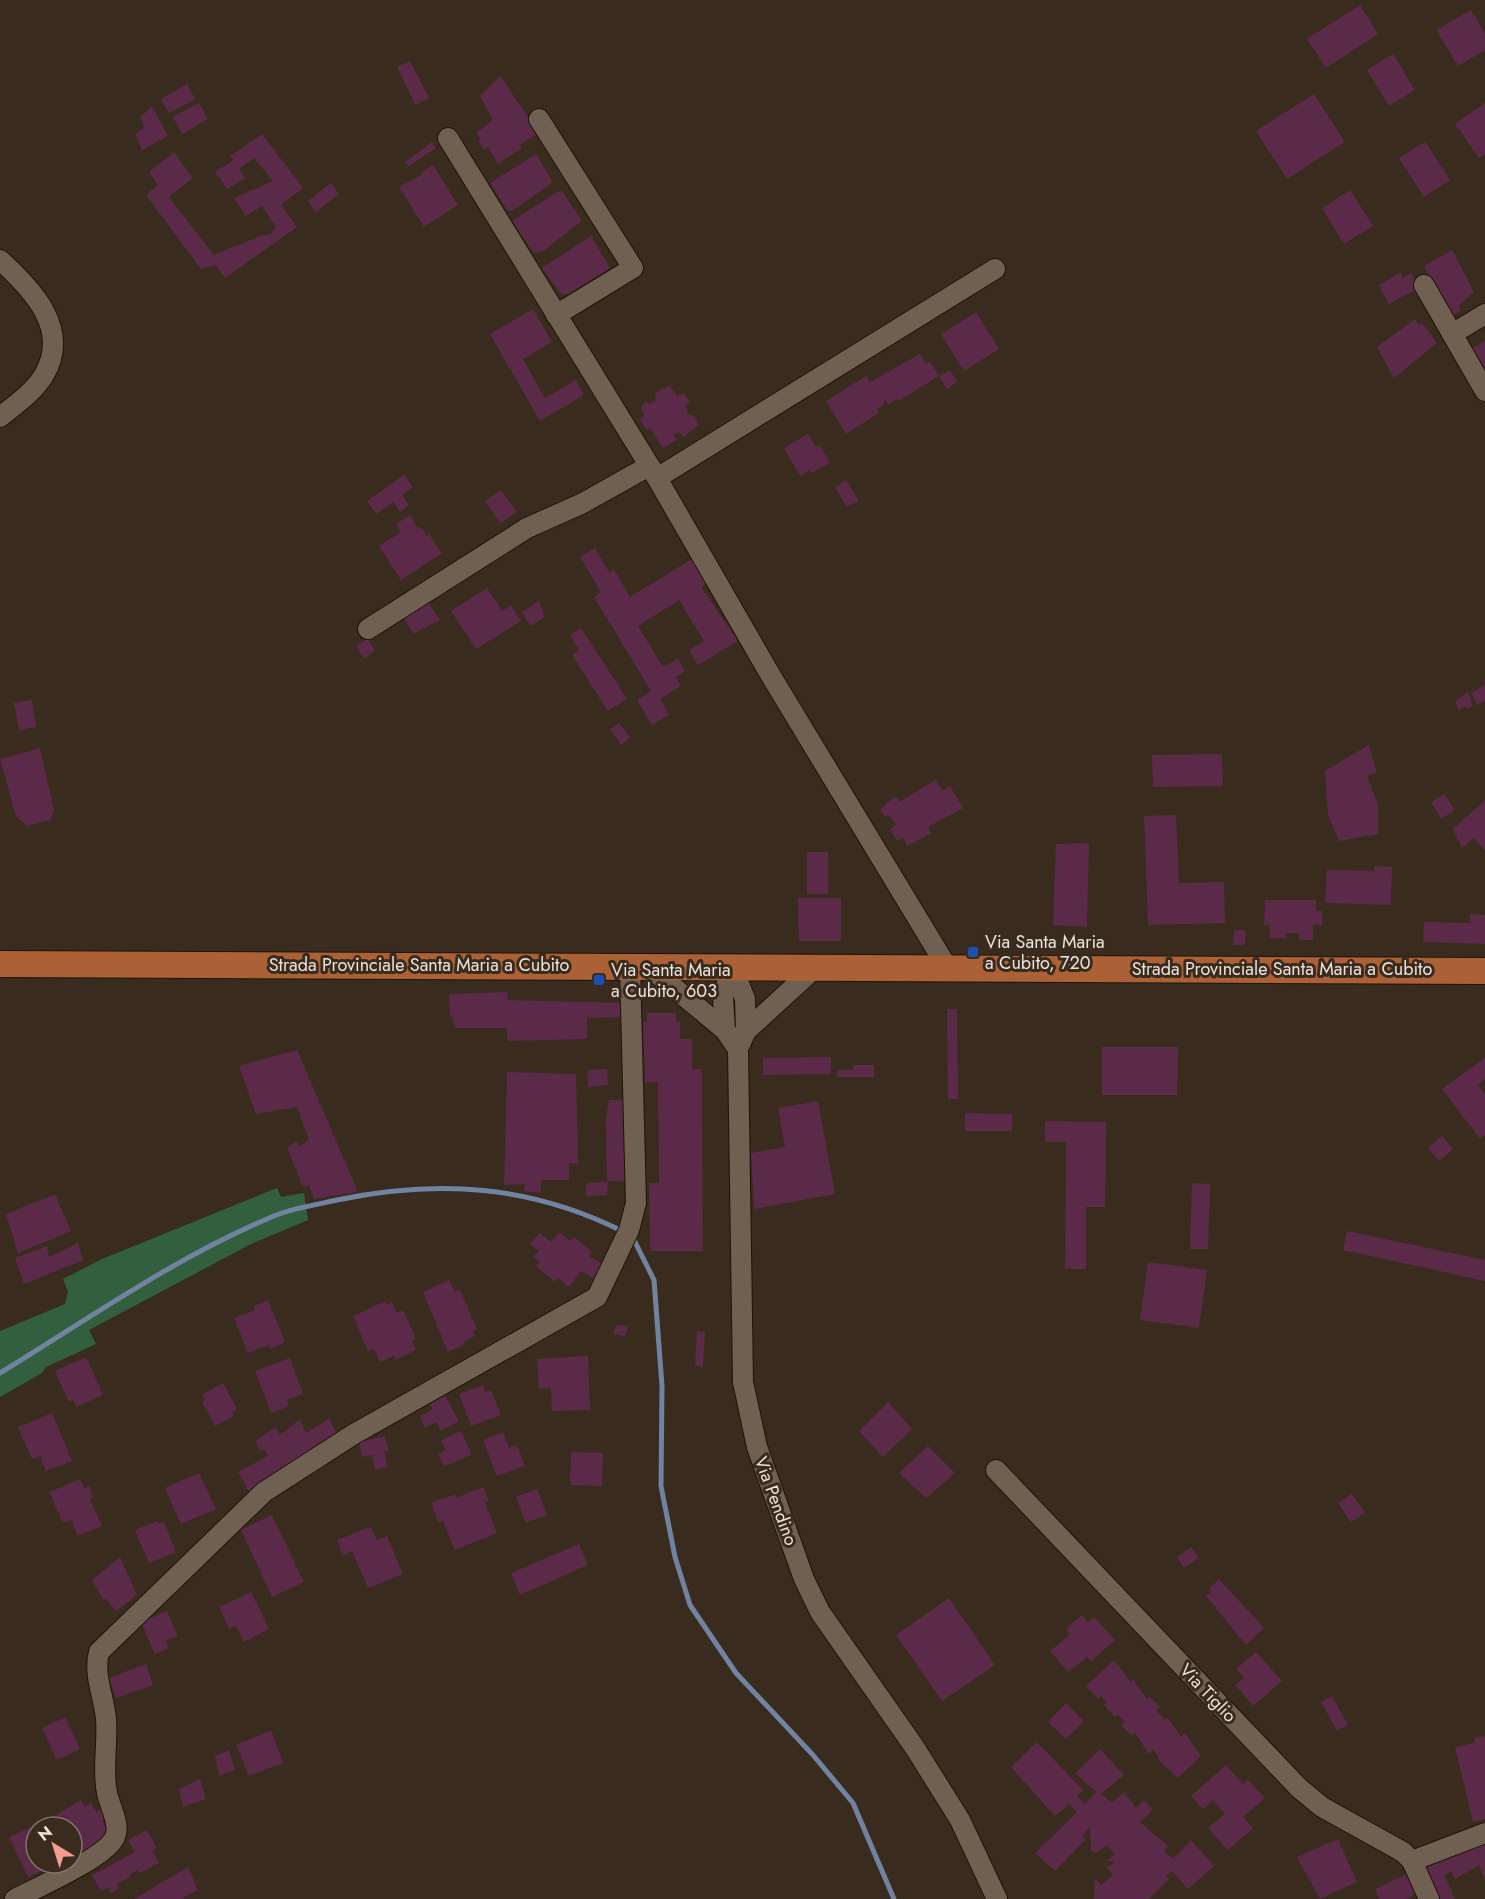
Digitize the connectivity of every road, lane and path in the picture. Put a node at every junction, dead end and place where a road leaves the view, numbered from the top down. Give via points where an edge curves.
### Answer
1 (539, 119) dead end
2 (447, 138) dead end
3 (0, 260) edge
4 (995, 269) dead end
5 (1424, 285) dead end
6 (556, 315) junction
7 (1485, 315) edge
8 (1452, 334) junction
9 (1485, 391) edge
10 (0, 417) edge
11 (653, 472) junction
12 (369, 629) dead end
13 (0, 964) edge
14 (640, 966) junction
15 (732, 966) junction
16 (817, 966) junction
17 (947, 967) junction
18 (1485, 971) edge
19 (725, 1030) junction
20 (747, 1031) junction
21 (738, 1048) junction
22 (996, 1470) dead end
23 (1485, 1833) edge
24 (1412, 1861) junction
25 (15, 1899) edge
26 (998, 1899) edge
27 (1429, 1899) edge

1 - 6 street via 633,268
2 - 6 street
3 - 10 street via 24,282 47,314 52,333 52,355 44,376
4 - 11 street
5 - 8 street
6 - 11 street
7 - 8 street
8 - 9 street
11 - 12 street via 527,528
11 - 17 street
13 - 14 main road, Strada Provinciale Santa Maria a Cubito
14 - 15 main road, Strada Provinciale Santa Maria a Cubito
14 - 19 street
14 - 25 street via 636,1203 626,1236 597,1297 354,1434 264,1492 99,1652 96,1665 106,1718 106,1791 116,1836 86,1862
15 - 16 main road, Strada Provinciale Santa Maria a Cubito
15 - 19 street via 723,997
15 - 20 street via 745,999
16 - 17 main road, Strada Provinciale Santa Maria a Cubito
16 - 20 street, Via Pendino
17 - 18 main road, Strada Provinciale Santa Maria a Cubito
19 - 21 street
20 - 21 street, Via Pendino
21 - 26 street, Via Pendino via 743,1382 757,1447 804,1579 820,1612 960,1820
22 - 24 street, Via Tiglio via 1299,1788 1322,1807 1403,1852
23 - 24 street
24 - 27 street

